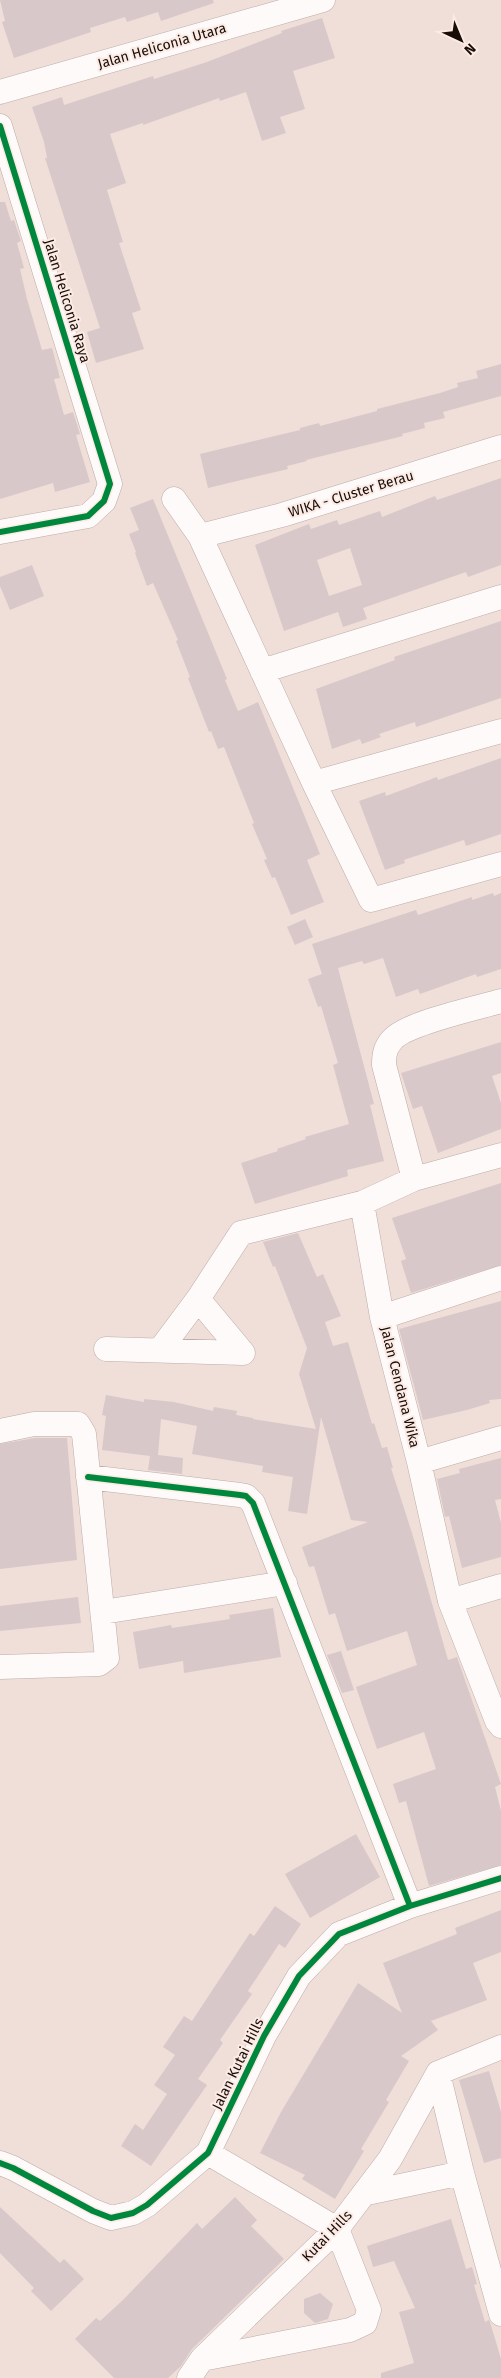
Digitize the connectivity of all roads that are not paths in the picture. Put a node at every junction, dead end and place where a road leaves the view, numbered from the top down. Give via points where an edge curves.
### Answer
1 (323, 0) edge
2 (0, 92) edge
3 (0, 126) edge
4 (501, 447) edge
5 (174, 499) dead end
6 (0, 532) edge
7 (200, 536) junction
8 (501, 597) edge
9 (262, 671) junction
10 (501, 731) edge
11 (314, 783) junction
12 (501, 864) edge
13 (501, 1001) edge
14 (501, 1155) edge
15 (414, 1179) junction
16 (362, 1203) junction
17 (501, 1278) edge
18 (198, 1298) junction
19 (382, 1317) junction
20 (106, 1349) dead end
21 (160, 1350) junction
22 (0, 1431) edge
23 (501, 1438) edge
24 (419, 1462) junction
25 (88, 1477) junction
26 (285, 1584) junction
27 (501, 1586) edge
28 (450, 1601) junction
29 (103, 1612) junction
30 (0, 1667) edge
31 (501, 1726) edge
32 (501, 1878) edge
33 (410, 1906) junction
34 (501, 2047) edge
35 (438, 2073) junction
36 (208, 2153) junction
37 (0, 2163) edge
38 (462, 2173) junction
39 (366, 2193) junction
40 (337, 2229) junction
41 (501, 2314) edge
42 (202, 2358) junction
43 (189, 2378) edge

1 - 2 street, Jalan Heliconia Utara
3 - 6 street, Jalan Heliconia Raya via 110,484 104,501 88,516
4 - 7 street, WIKA - Cluster Berau via 282,516
5 - 7 street
7 - 9 street
8 - 9 street
9 - 11 street
10 - 11 street
11 - 12 street via 371,900
13 - 15 street via 409,1028 393,1039 384,1053 384,1065
14 - 15 street
15 - 16 street
16 - 18 street via 240,1233
16 - 19 street, Jalan Cendana Wika
17 - 19 street, Jalan Cendana Wika
18 - 21 street
18 - 21 street via 244,1353
19 - 24 street, Jalan Cendana Wika
20 - 21 street
22 - 25 street via 34,1424 78,1424 84,1434
23 - 24 street, Jalan Cendana Wika
24 - 28 street
25 - 26 street via 246,1496 253,1503
25 - 29 street
26 - 29 street
26 - 33 street
27 - 28 street
28 - 31 street
29 - 30 street via 106,1658 99,1664
32 - 33 street, Jalan Kutai Hills
33 - 36 street, Jalan Kutai Hills via 339,1934 300,1976 264,2036
34 - 35 street
35 - 38 street
35 - 39 street, Kutai Hills via 390,2159
36 - 37 street, Jalan Kutai Hills via 147,2206 111,2218
36 - 40 street
38 - 39 street
38 - 41 street
39 - 40 street, Kutai Hills
40 - 42 street, Kutai Hills
40 - 42 street via 369,2310 365,2323 350,2330
42 - 43 street, Kutai Hills

